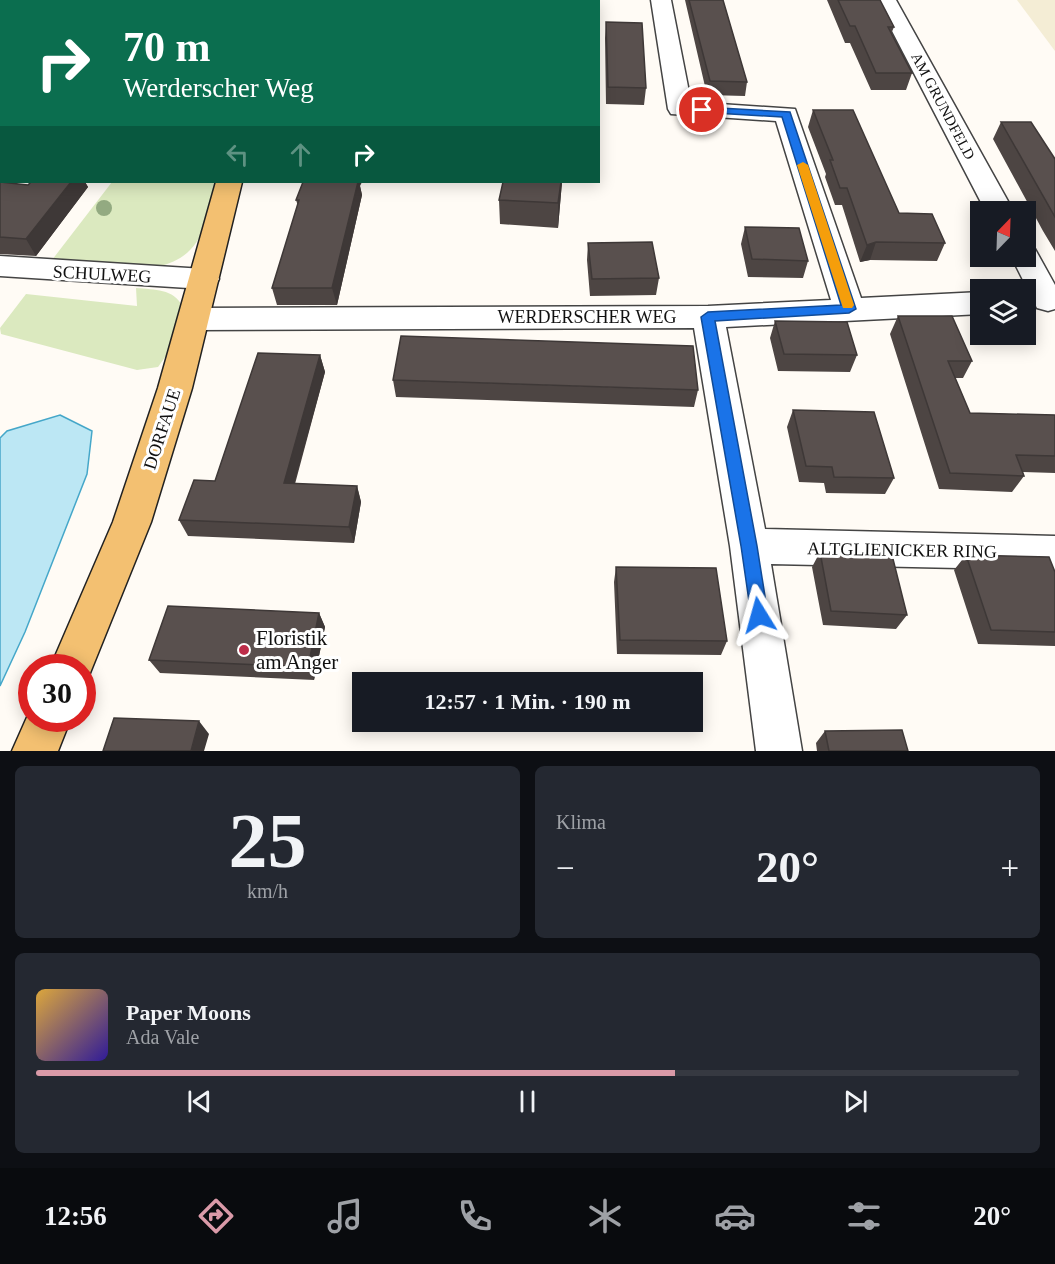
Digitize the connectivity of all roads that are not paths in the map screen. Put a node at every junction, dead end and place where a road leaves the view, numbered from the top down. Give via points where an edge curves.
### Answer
1 (661, 0) edge
2 (886, 0) edge
3 (229, 183) edge
4 (994, 201) edge
5 (0, 266) edge
6 (1030, 267) edge
7 (204, 279) junction
8 (1043, 300) edge
9 (970, 304) edge
10 (849, 309) junction
11 (708, 317) junction
12 (194, 320) junction
13 (749, 546) junction
14 (1055, 553) edge
15 (77, 654) edge
16 (43, 732) edge
17 (35, 751) edge
18 (779, 751) edge

1 - 10 street via 680,109 786,114
2 - 4 street, AM GRUNDFELD
3 - 7 main road, DORFAUE
5 - 7 street, SCHULWEG
6 - 8 street
7 - 12 main road, DORFAUE
9 - 10 street, WERDERSCHER WEG
10 - 11 street, WERDERSCHER WEG
11 - 12 street, WERDERSCHER WEG
11 - 13 street
12 - 15 main road, DORFAUE via 132,522
13 - 14 street, ALTGLIENICKER RING
13 - 18 street
16 - 17 main road

